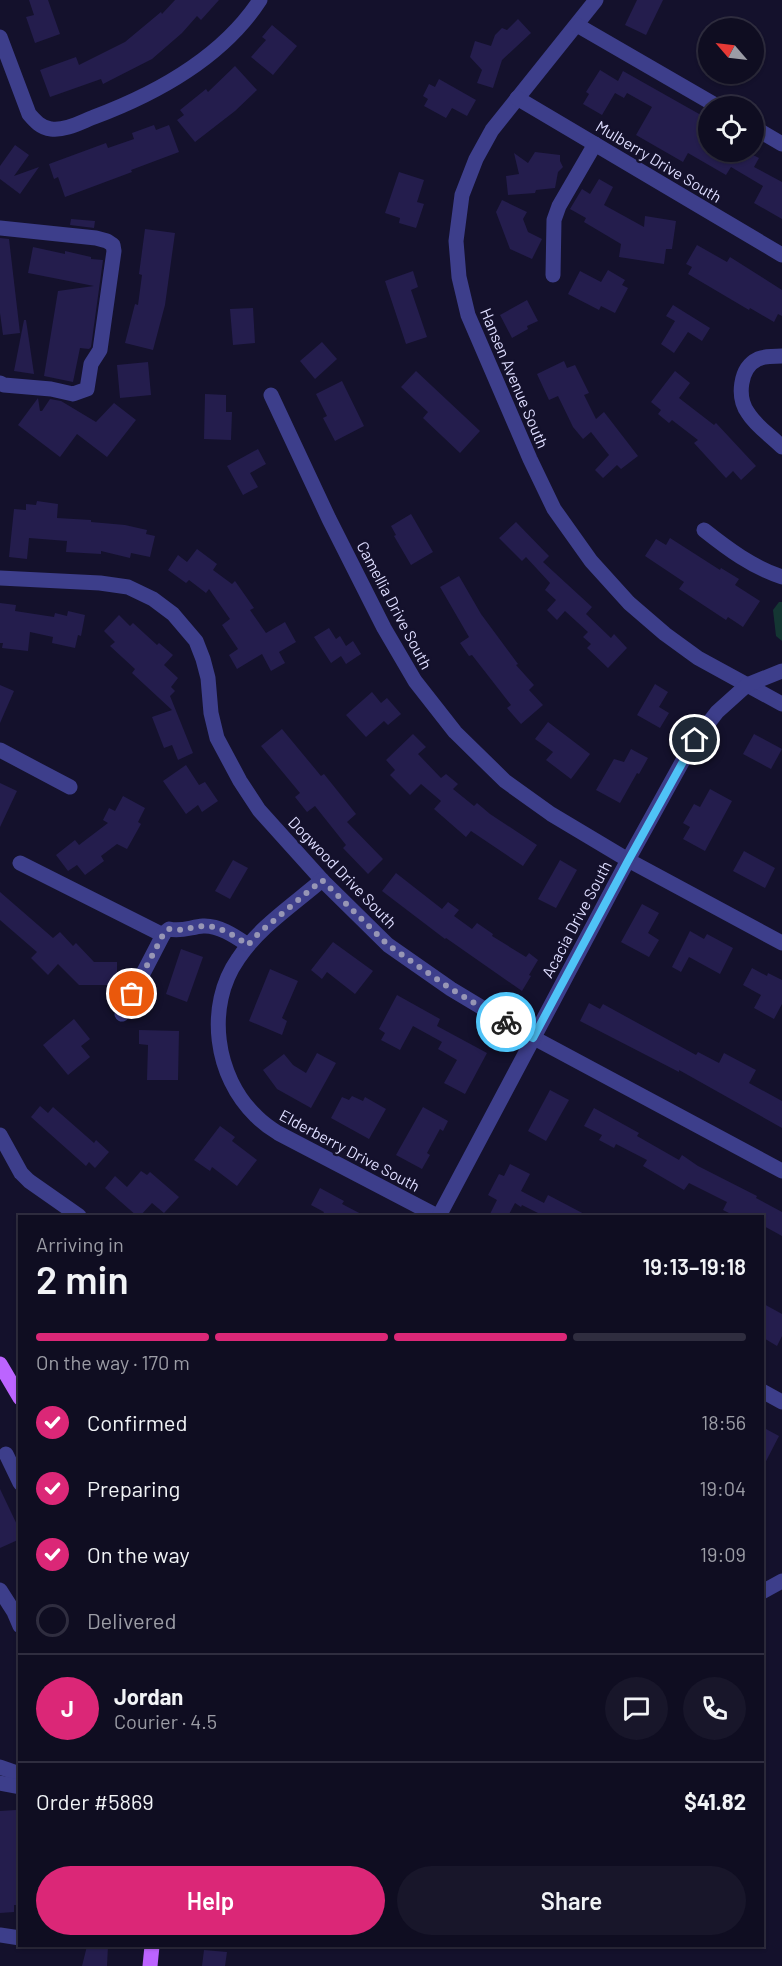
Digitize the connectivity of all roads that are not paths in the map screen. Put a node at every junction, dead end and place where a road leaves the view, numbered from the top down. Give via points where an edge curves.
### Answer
1 (260, 0) edge
2 (596, 0) edge
3 (577, 25) junction
4 (0, 37) edge
5 (700, 96) edge
6 (517, 98) junction
7 (764, 133) edge
8 (595, 144) junction
9 (782, 144) edge
10 (0, 228) edge
11 (782, 255) edge
12 (553, 276) dead end
13 (782, 356) edge
14 (0, 383) edge
15 (271, 395) dead end
16 (782, 447) edge
17 (704, 530) dead end
18 (782, 577) edge
19 (0, 578) edge
20 (782, 671) edge
21 (747, 685) junction
22 (782, 704) edge
23 (0, 750) edge
24 (70, 787) dead end
25 (628, 861) junction
26 (20, 863) dead end
27 (322, 880) junction
28 (163, 935) junction
29 (782, 943) edge
30 (248, 945) junction
31 (122, 1014) dead end
32 (533, 1038) junction
33 (0, 1135) edge
34 (782, 1171) edge
35 (78, 1215) edge
36 (436, 1215) edge
37 (439, 1215) edge
38 (0, 1364) edge
39 (17, 1388) edge
40 (764, 1392) edge
41 (782, 1402) edge
42 (8, 1453) edge
43 (18, 1478) edge
44 (782, 1581) edge
45 (0, 1590) edge
46 (764, 1591) edge
47 (18, 1621) edge
48 (0, 1767) edge
49 (18, 1773) edge
50 (0, 1782) edge
51 (18, 1786) edge
52 (0, 1935) edge
53 (18, 1938) edge
54 (152, 1947) edge
55 (150, 1966) edge

1 - 4 street via 227,38 195,66 131,103 62,129 49,129 29,114
2 - 3 street, Hansen Avenue South
3 - 5 street
3 - 6 street, Hansen Avenue South
6 - 8 street, Mulberry Drive South
6 - 21 street, Hansen Avenue South via 492,130 462,195 456,241 468,315 554,509 591,561 664,634
7 - 9 street
8 - 11 street, Mulberry Drive South
8 - 12 street via 554,220
10 - 14 street via 96,238 113,245 114,251 100,350 91,364 87,389 73,394
13 - 16 street via 757,359 749,367 740,393 753,420
15 - 25 street, Camellia Drive South via 329,519 415,681 455,732 505,781
17 - 18 street via 731,552
19 - 27 street, Dogwood Drive South via 128,587 173,614 196,641 203,659 211,713 226,756 259,810
20 - 21 street, Acacia Drive South
21 - 22 street, Hansen Avenue South
21 - 25 street, Acacia Drive South via 717,712 691,746
23 - 24 street
25 - 29 street, Camellia Drive South
25 - 32 street, Acacia Drive South
26 - 28 street
27 - 30 street, Elderberry Drive South
27 - 32 street, Dogwood Drive South via 388,945 451,989
28 - 30 street via 169,929 205,926
28 - 31 street
30 - 36 street, Elderberry Drive South via 227,981 218,1023 225,1067 243,1101 278,1133
32 - 34 street, Dogwood Drive South
32 - 37 street, Acacia Drive South
33 - 35 street via 21,1173
38 - 39 main road
40 - 41 street
42 - 43 street
44 - 46 street
45 - 47 street
48 - 49 street
50 - 51 street
52 - 53 street
54 - 55 main road

